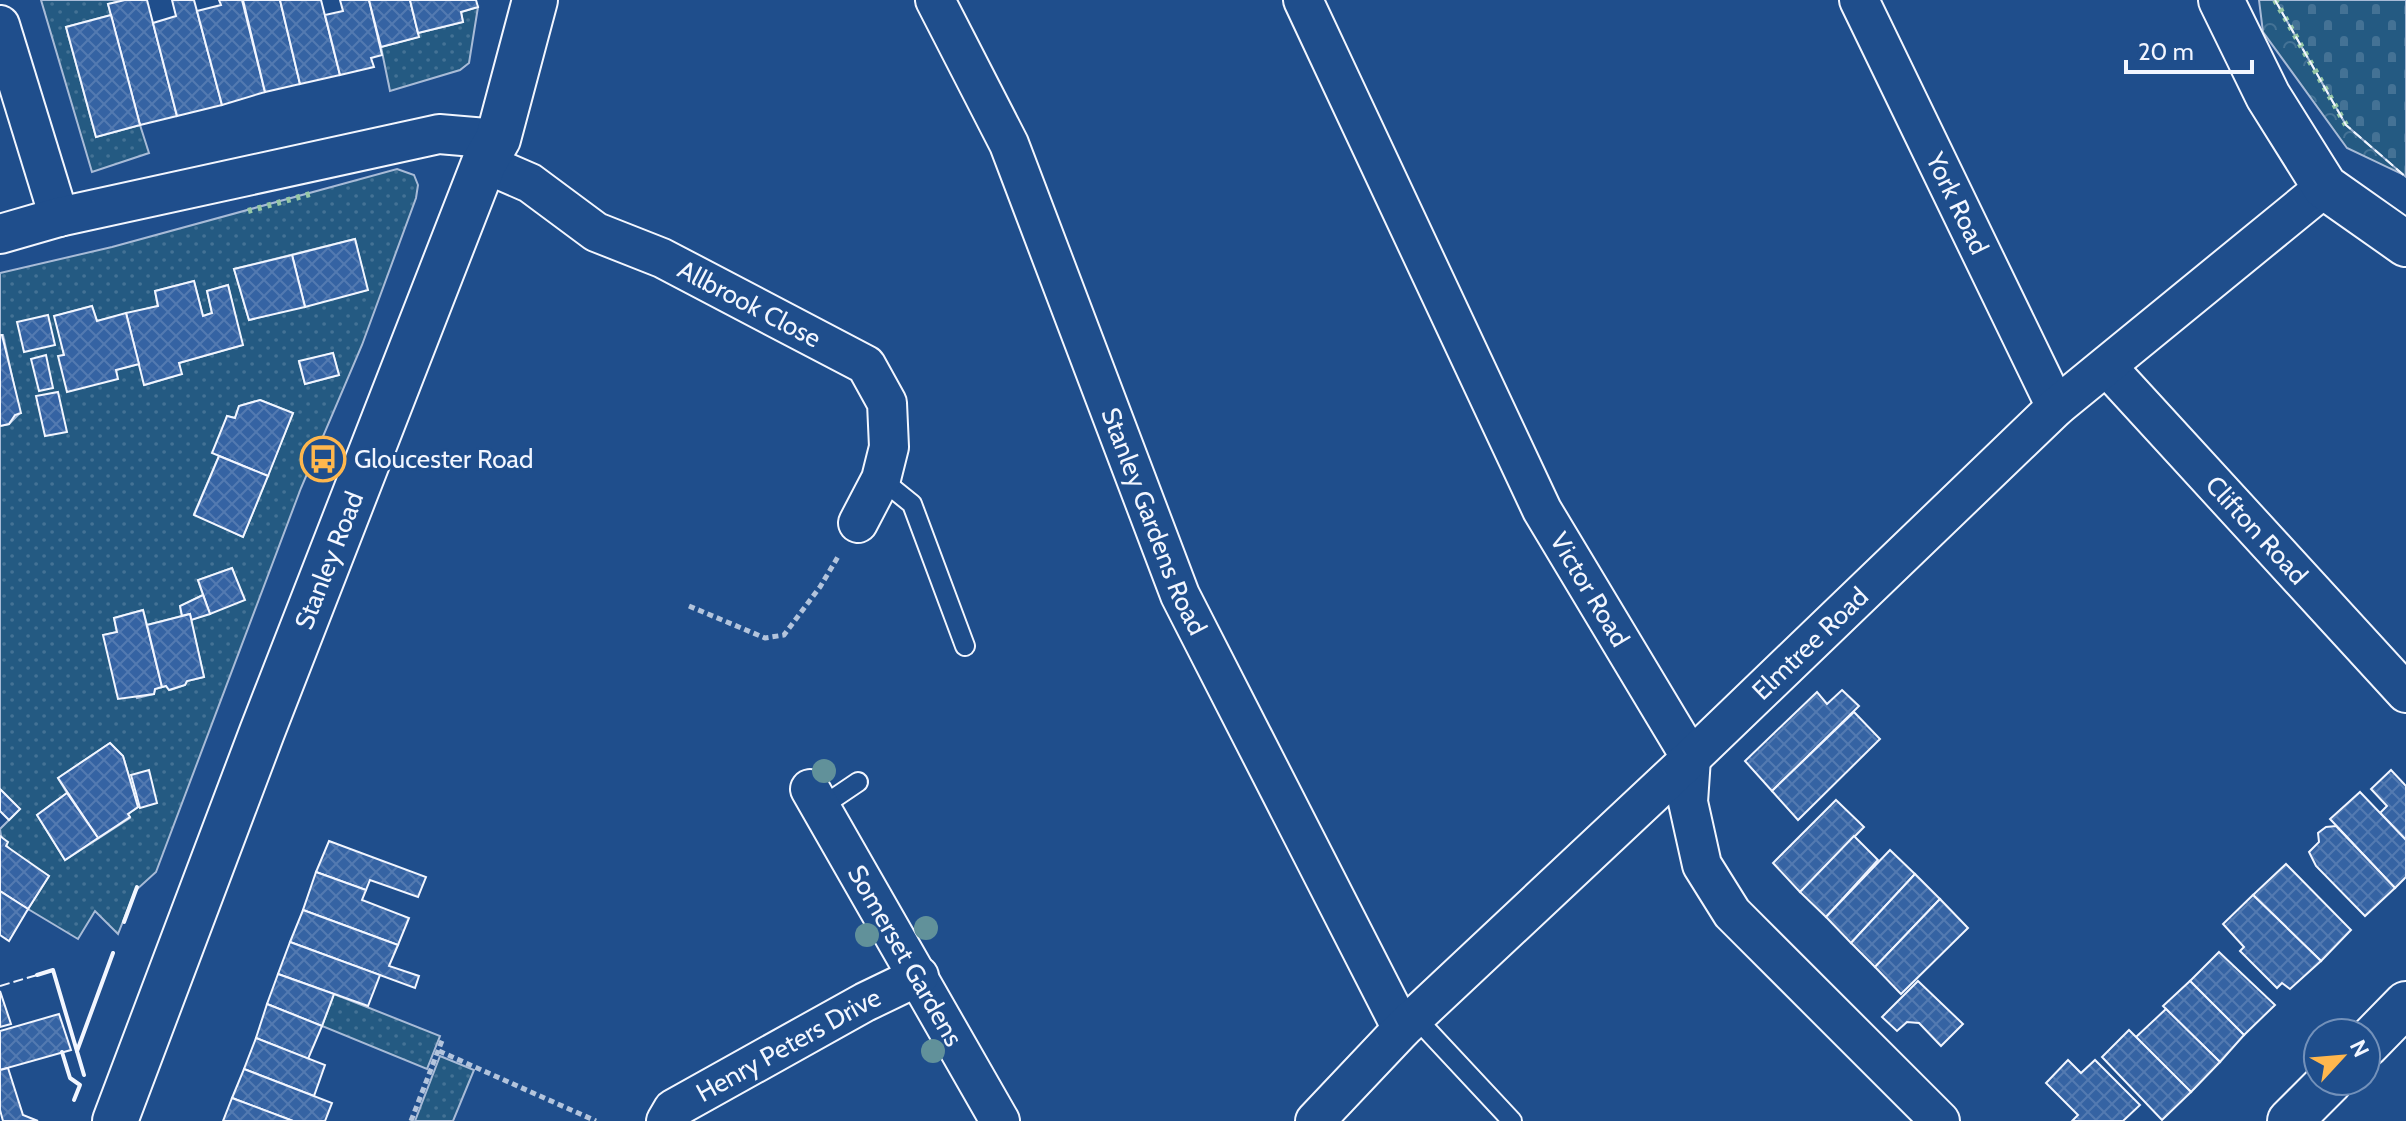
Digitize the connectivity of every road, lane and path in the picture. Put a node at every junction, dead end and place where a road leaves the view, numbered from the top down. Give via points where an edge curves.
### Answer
1 (535, 0) edge
2 (935, 0) edge
3 (1303, 0) edge
4 (1859, 0) edge
5 (2221, 0) edge
6 (0, 25) edge
7 (491, 151) junction
8 (2325, 187) junction
9 (59, 217) junction
10 (0, 234) edge
11 (2406, 244) edge
12 (2108, 368) junction
13 (2056, 407) junction
14 (881, 479) junction
15 (858, 523) joint
16 (689, 606) dead end
17 (965, 646) dead end
18 (2406, 693) edge
19 (1691, 758) junction
20 (858, 782) dead end
21 (815, 798) joint
22 (919, 976) junction
23 (2406, 1004) edge
24 (1408, 1023) junction
25 (2382, 1029) edge
26 (443, 1038) dead end
27 (439, 1051) junction
28 (2314, 1097) edge
29 (115, 1121) edge
30 (411, 1121) edge
31 (596, 1121) edge
32 (666, 1121) edge
33 (1000, 1121) edge
34 (1315, 1121) edge
35 (1512, 1121) edge
36 (1940, 1121) edge
37 (2290, 1121) edge

1 - 7 main road, Stanley Road
2 - 24 street, Stanley Gardens Road via 1009,144 1180,595
3 - 19 street, Victor Road via 1542,510
4 - 13 street, York Road
5 - 8 main road via 2268,96
6 - 9 street
7 - 9 street via 439,134
7 - 14 street, Allbrook Close via 596,232 662,258 866,365 887,403 889,447
7 - 29 main road, Stanley Road via 267,717
8 - 11 main road
8 - 12 street, Elmtree Road
9 - 10 street
12 - 13 street, Elmtree Road
12 - 18 street, Clifton Road
13 - 19 street, Elmtree Road
14 - 15 street, Allbrook Close
14 - 17 lane via 912,504
15 - 16 path via 784,635 765,638
19 - 24 street, Elmtree Road
19 - 36 street via 1688,802 1702,865 1732,913
20 - 21 lane
21 - 22 street, Somerset Gardens
22 - 32 street, Henry Peters Drive via 673,1109
22 - 33 street, Somerset Gardens
23 - 25 main road
24 - 34 street, Elmtree Road
24 - 35 lane
26 - 27 path
27 - 30 path
27 - 31 path
28 - 37 main road

